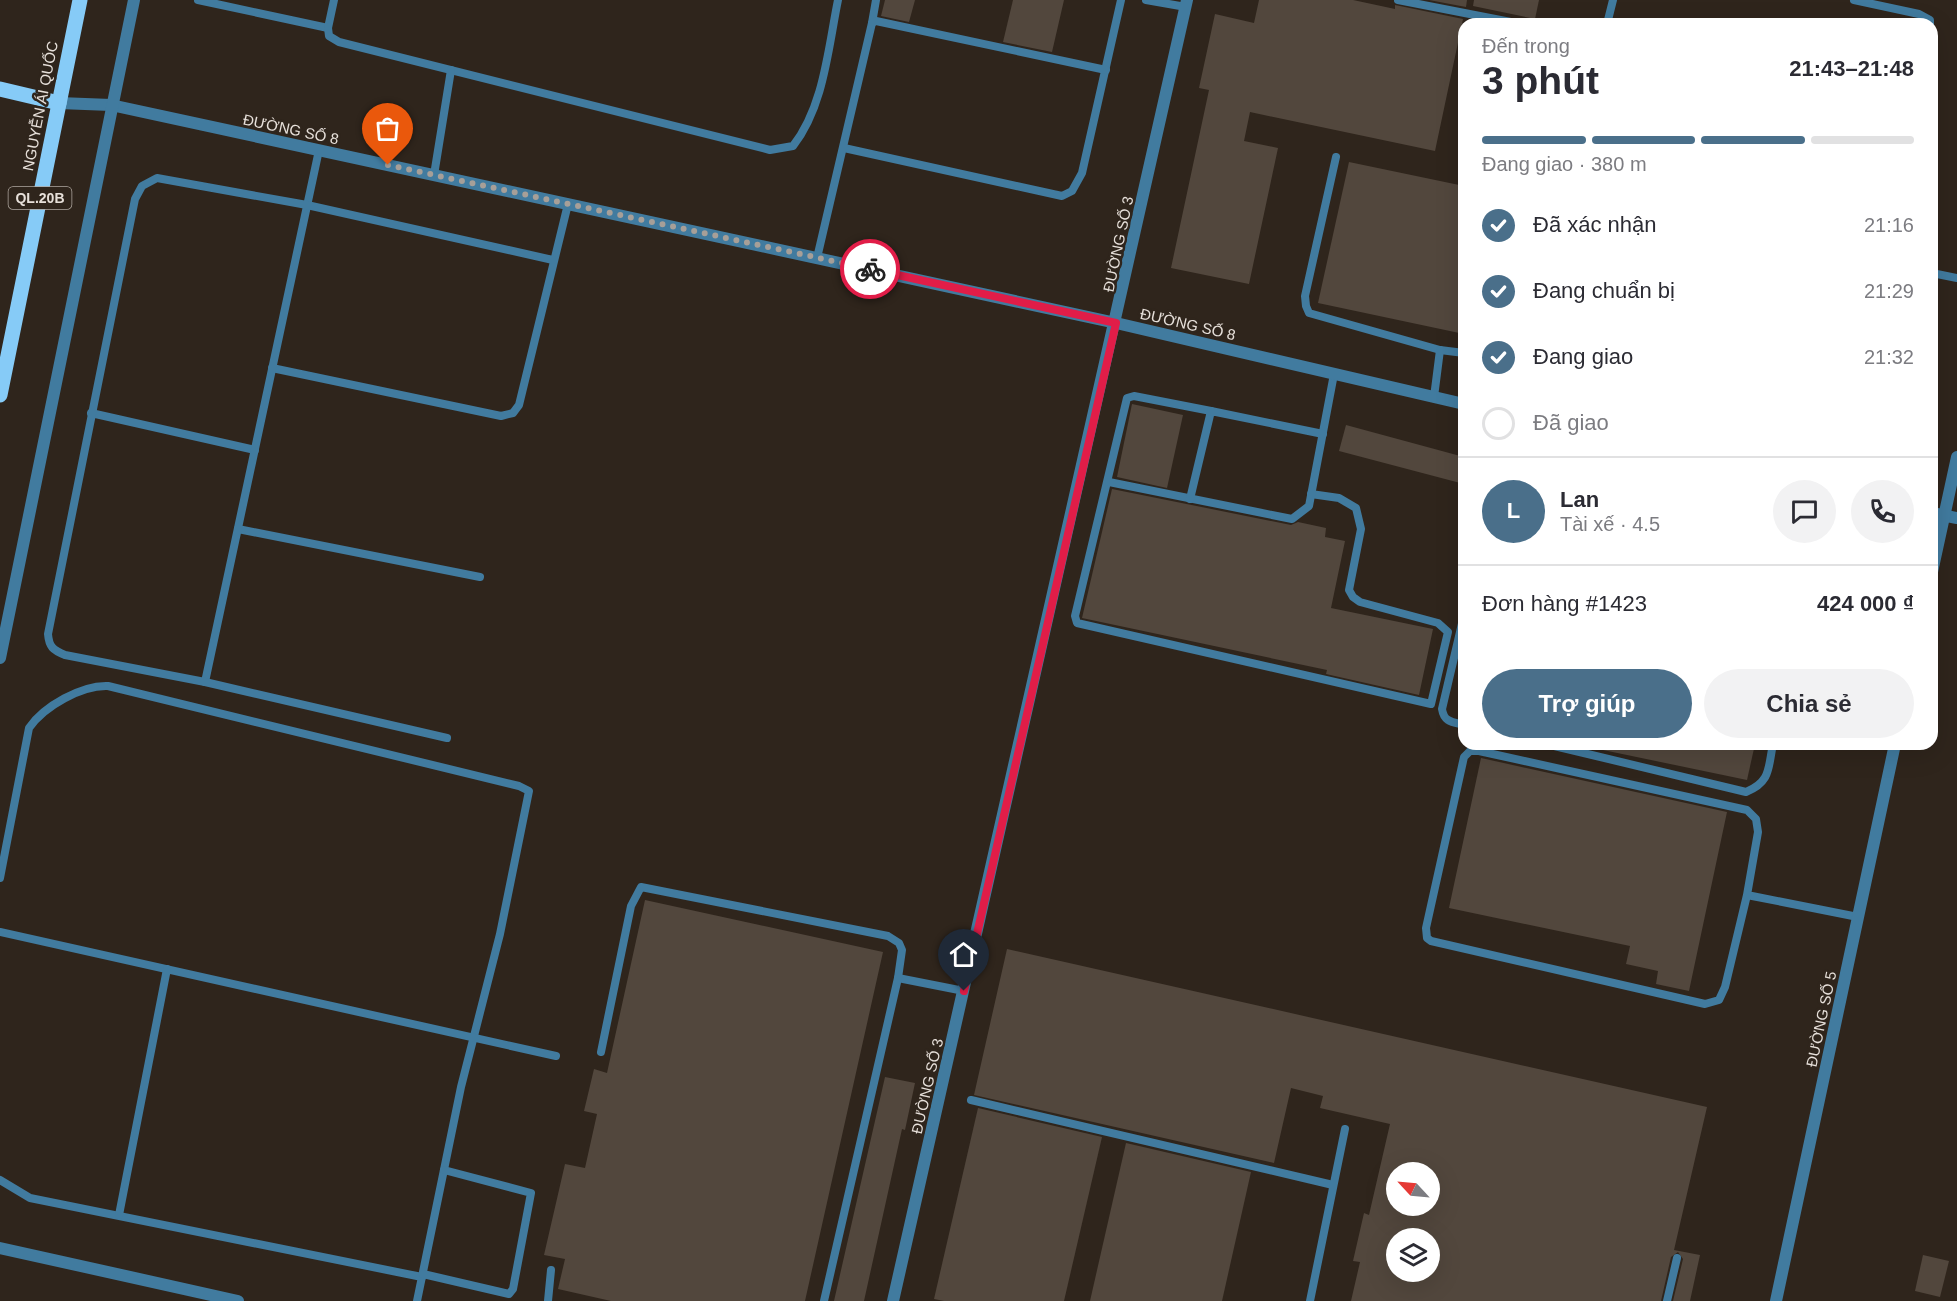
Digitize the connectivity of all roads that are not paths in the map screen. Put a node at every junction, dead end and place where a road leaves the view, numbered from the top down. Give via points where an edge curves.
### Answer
1 (80, 0) edge
2 (134, 0) edge
3 (198, 0) edge
4 (334, 0) edge
5 (838, 0) edge
6 (876, 0) edge
7 (1120, 0) edge
8 (1146, 0) edge
9 (1398, 0) edge
10 (1613, 0) edge
11 (1854, 0) edge
12 (1187, 3) edge
13 (1490, 18) edge
14 (1608, 18) edge
15 (1926, 18) edge
16 (872, 23) junction
17 (328, 28) junction
18 (452, 70) junction
19 (1107, 70) junction
20 (0, 89) edge
21 (59, 103) junction
22 (111, 105) junction
23 (844, 148) junction
24 (319, 150) junction
25 (1336, 157) dead end
26 (434, 175) junction
27 (568, 204) junction
28 (307, 205) junction
29 (817, 258) junction
30 (553, 260) junction
31 (1938, 274) edge
32 (1957, 278) edge
33 (1116, 323) junction
34 (1440, 350) junction
35 (1458, 352) edge
36 (272, 368) junction
37 (1334, 374) junction
38 (0, 395) edge
39 (1434, 397) junction
40 (1458, 403) edge
41 (1211, 411) junction
42 (92, 413) junction
43 (1323, 434) junction
44 (255, 450) junction
45 (1957, 457) edge
46 (1109, 482) junction
47 (1311, 494) junction
48 (1190, 499) junction
49 (1938, 514) edge
50 (1957, 518) edge
51 (238, 529) junction
52 (480, 577) dead end
53 (1458, 641) edge
54 (0, 658) edge
55 (205, 682) junction
56 (1458, 724) edge
57 (447, 738) dead end
58 (1571, 750) edge
59 (1772, 750) edge
60 (1894, 750) edge
61 (0, 878) edge
62 (1747, 895) junction
63 (1858, 916) junction
64 (0, 932) edge
65 (167, 969) junction
66 (898, 978) junction
67 (964, 991) junction
68 (474, 1036) junction
69 (601, 1052) dead end
70 (556, 1056) dead end
71 (971, 1100) dead end
72 (1345, 1129) dead end
73 (444, 1170) junction
74 (0, 1180) edge
75 (1333, 1185) junction
76 (119, 1215) junction
77 (0, 1248) edge
78 (1677, 1258) dead end
79 (551, 1270) dead end
80 (422, 1275) junction
81 (238, 1301) edge
82 (417, 1301) edge
83 (548, 1301) edge
84 (824, 1301) edge
85 (893, 1301) edge
86 (1310, 1301) edge
87 (1667, 1301) edge
88 (1776, 1301) edge

1 - 21 main road, NGUYỄN ÁI QUỐC / QL.20B
2 - 22 street
3 - 17 lane
4 - 17 lane
5 - 18 lane via 819,95 805,130 793,146 770,150
6 - 16 lane
7 - 19 lane
8 - 12 lane
9 - 13 lane
10 - 14 lane
11 - 15 lane
12 - 33 street, ĐƯỜNG SỐ 3
16 - 19 lane
16 - 23 lane
17 - 18 lane via 329,36 339,42
18 - 26 lane
19 - 23 lane via 1082,173 1072,191 1062,196
20 - 21 main road
21 - 22 street, ĐƯỜNG SỐ 8
21 - 38 main road, NGUYỄN ÁI QUỐC / QL.20B
22 - 24 street, ĐƯỜNG SỐ 8
22 - 54 street
23 - 29 lane
24 - 26 street, ĐƯỜNG SỐ 8
24 - 28 lane
25 - 34 lane via 1305,306 1309,313
26 - 27 street, ĐƯỜNG SỐ 8
27 - 29 street, ĐƯỜNG SỐ 8
27 - 30 lane
28 - 30 lane
28 - 36 lane
28 - 42 lane via 157,178 142,186 135,200
29 - 33 street, ĐƯỜNG SỐ 8
30 - 36 lane via 519,405 513,413 501,416
31 - 32 lane
33 - 37 street, ĐƯỜNG SỐ 8
33 - 67 street, ĐƯỜNG SỐ 3
34 - 35 lane
34 - 39 lane
36 - 44 lane
37 - 39 street, ĐƯỜNG SỐ 8
37 - 43 lane
39 - 40 street, ĐƯỜNG SỐ 8
41 - 43 lane
41 - 46 lane via 1134,396 1127,398
41 - 48 lane
42 - 44 lane
42 - 55 lane via 48,644 64,656
43 - 47 lane
44 - 51 lane
45 - 49 street
46 - 47 lane via 1075,616 1077,623 1431,704 1448,632 1438,623 1353,597 1349,590 1361,529 1356,508 1339,498
46 - 48 lane
47 - 48 lane via 1309,506 1292,519
49 - 50 street
51 - 52 lane
51 - 55 lane
53 - 56 lane via 1442,709 1448,721
55 - 57 lane
58 - 59 lane via 1746,792 1759,787 1766,778
60 - 63 street, ĐƯỜNG SỐ 5
61 - 68 lane via 29,728 42,712 96,686 519,786 529,791 500,934
62 - 62 lane via 1758,832 1756,819 1747,810 1470,751 1461,768 1427,938 1705,1004 1719,1000 1725,987
62 - 63 lane
63 - 88 street, ĐƯỜNG SỐ 5
64 - 65 lane
65 - 68 lane
65 - 76 lane
66 - 67 lane
66 - 69 lane via 902,950 888,936 641,887 630,906
66 - 84 lane
67 - 85 street, ĐƯỜNG SỐ 3
68 - 70 lane
68 - 73 lane
71 - 75 lane
72 - 75 lane
73 - 80 lane
73 - 80 lane via 531,1193 513,1289 509,1294
74 - 76 lane via 30,1198
75 - 86 lane
76 - 80 lane
77 - 81 street
78 - 87 lane
79 - 83 lane
80 - 82 lane

